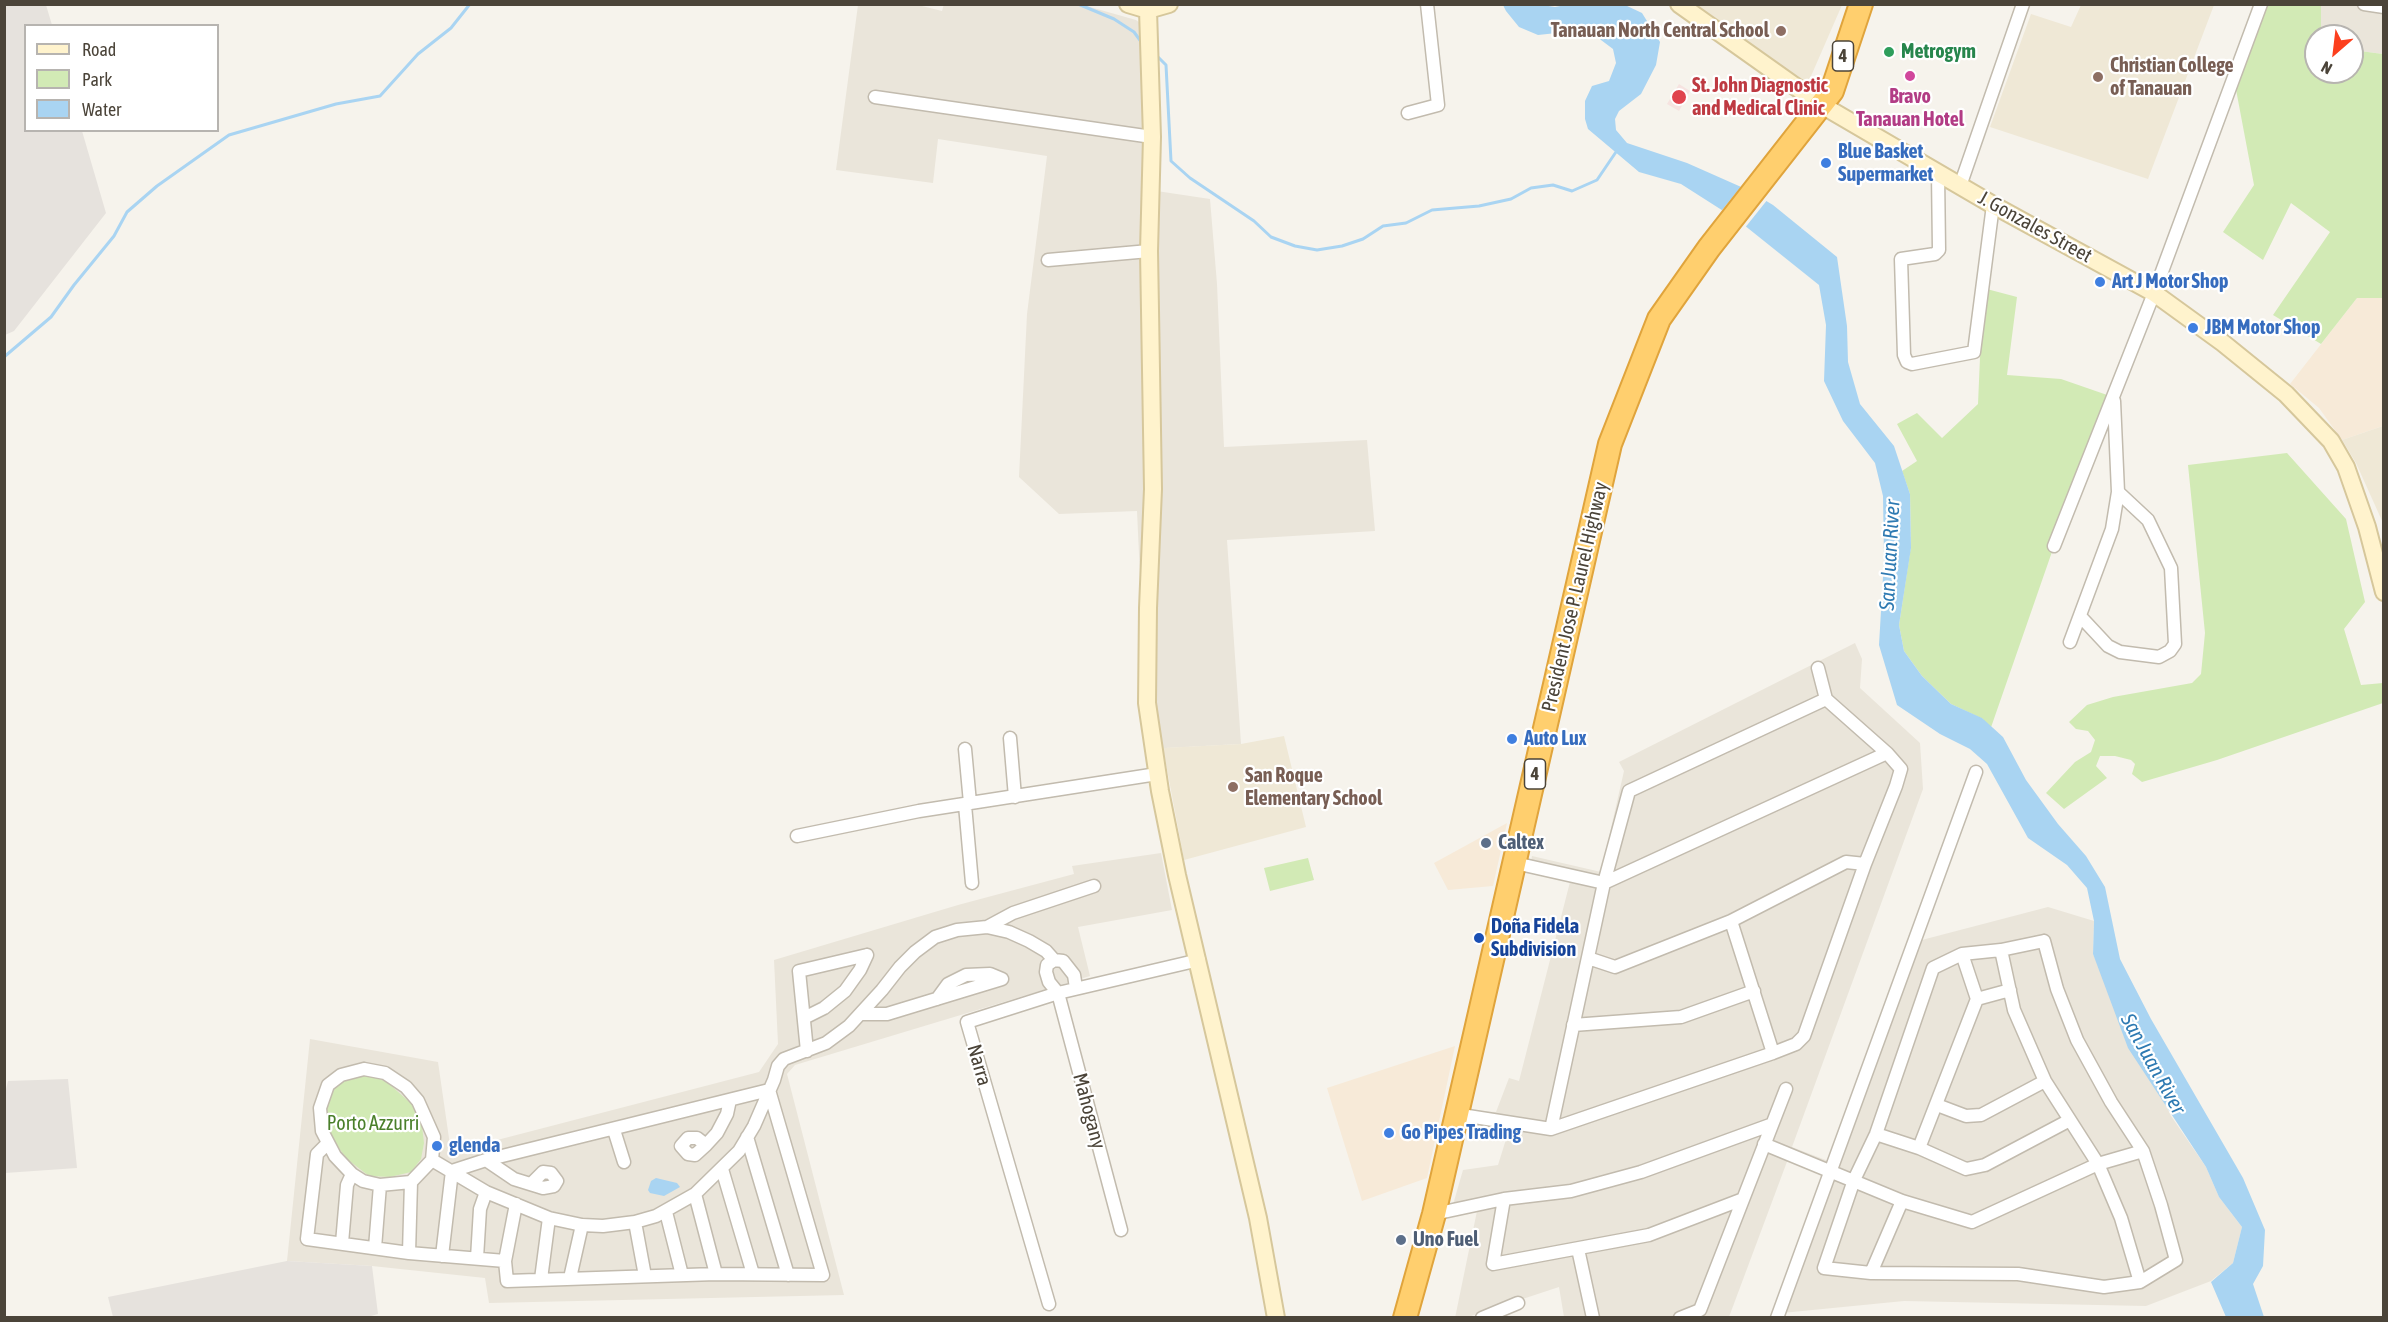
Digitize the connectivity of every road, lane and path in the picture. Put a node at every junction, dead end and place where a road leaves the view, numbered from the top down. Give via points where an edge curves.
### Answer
1 (1128, 4) edge
2 (1169, 4) edge
3 (1427, 4) edge
4 (1679, 4) edge
5 (1851, 4) edge
6 (1861, 4) edge
7 (2023, 4) edge
8 (2261, 4) edge
9 (2364, 4) edge
10 (1148, 7) edge
11 (2384, 7) edge
12 (875, 97) dead end
13 (1820, 104) junction
14 (1408, 113) dead end
15 (1152, 137) junction
16 (1938, 173) junction
17 (1960, 186) junction
18 (1992, 206) junction
19 (1149, 251) junction
20 (1048, 260) dead end
21 (2154, 293) junction
22 (2114, 397) junction
23 (2118, 492) junction
24 (2054, 546) dead end
25 (2384, 592) edge
26 (2080, 616) junction
27 (2070, 642) dead end
28 (1818, 668) dead end
29 (1826, 699) junction
30 (1010, 738) dead end
31 (966, 749) dead end
32 (1887, 753) junction
33 (1976, 772) dead end
34 (1157, 774) junction
35 (1015, 797) junction
36 (968, 804) junction
37 (797, 836) dead end
38 (1515, 863) junction
39 (1865, 864) junction
40 (972, 883) dead end
41 (1604, 883) junction
42 (1094, 886) dead end
43 (1731, 921) junction
44 (987, 927) junction
45 (2001, 950) junction
46 (1962, 954) junction
47 (1588, 958) junction
48 (1199, 960) junction
49 (1051, 963) junction
50 (1076, 988) junction
51 (2010, 990) junction
52 (1754, 991) junction
53 (1058, 993) junction
54 (937, 999) dead end
55 (1977, 999) junction
56 (861, 1014) junction
57 (804, 1018) junction
58 (1573, 1025) junction
59 (807, 1051) junction
60 (1773, 1053) junction
61 (2045, 1081) junction
62 (1786, 1089) dead end
63 (769, 1090) junction
64 (730, 1100) junction
65 (1936, 1105) junction
66 (1455, 1114) junction
67 (2068, 1120) junction
68 (1770, 1125) junction
69 (1551, 1129) junction
70 (614, 1130) junction
71 (1876, 1134) junction
72 (747, 1137) junction
73 (1764, 1143) junction
74 (327, 1144) junction
75 (706, 1145) dead end
76 (1919, 1148) junction
77 (2143, 1151) junction
78 (432, 1160) junction
79 (486, 1160) junction
80 (624, 1162) dead end
81 (2098, 1164) junction
82 (722, 1169) junction
83 (1832, 1170) junction
84 (452, 1171) junction
85 (352, 1174) junction
86 (1854, 1180) junction
87 (411, 1182) junction
88 (531, 1184) dead end
89 (380, 1185) junction
90 (486, 1192) junction
91 (695, 1194) junction
92 (1504, 1199) junction
93 (1743, 1199) junction
94 (1902, 1200) junction
95 (516, 1204) junction
96 (666, 1212) junction
97 (1434, 1214) junction
98 (549, 1218) junction
99 (635, 1222) junction
100 (582, 1225) junction
101 (1121, 1230) dead end
102 (342, 1243) junction
103 (375, 1248) junction
104 (1578, 1250) junction
105 (409, 1252) junction
106 (442, 1256) junction
107 (477, 1258) junction
108 (505, 1261) junction
109 (1871, 1273) junction
110 (716, 1274) junction
111 (753, 1274) junction
112 (682, 1275) junction
113 (788, 1275) junction
114 (645, 1276) junction
115 (570, 1278) junction
116 (541, 1279) junction
117 (2140, 1282) junction
118 (1518, 1303) dead end
119 (1049, 1304) dead end
120 (1276, 1317) edge
121 (1405, 1317) edge
122 (1482, 1317) edge
123 (1593, 1317) edge
124 (1680, 1317) edge
125 (1777, 1317) edge

1 - 10 street
2 - 10 street
3 - 14 street via 1438,105
4 - 13 street, J. Gonzales Street
5 - 13 highway, President Jose P. Laurel Highway / 4 via 1821,88
6 - 13 highway, President Jose P. Laurel Highway / 4 via 1832,91
7 - 17 street
8 - 21 street
9 - 11 street
10 - 15 street
12 - 15 street
13 - 16 street, J. Gonzales Street
13 - 38 highway, President Jose P. Laurel Highway / 4 via 1659,319 1610,444
15 - 19 street
16 - 17 street, J. Gonzales Street
16 - 18 street via 1939,250 1901,259 1907,362 1974,352
17 - 18 street, J. Gonzales Street
18 - 21 street, J. Gonzales Street
19 - 20 street
19 - 34 street via 1154,489 1147,703
21 - 22 street
21 - 25 street, J. Gonzales Street via 2286,394 2331,441 2358,500
22 - 23 street
22 - 24 street
23 - 26 street via 2112,529
23 - 26 street via 2148,520 2171,568 2175,644 2159,657 2120,652 2108,646
26 - 27 street
28 - 29 street
29 - 32 street
29 - 41 street via 1629,790
30 - 35 street
31 - 36 street
32 - 39 street via 1901,769
32 - 41 street
33 - 83 street
34 - 35 street
34 - 48 street
35 - 36 street
36 - 37 street
36 - 40 street
38 - 41 street
38 - 66 highway, President Jose P. Laurel Highway / 4
39 - 43 street via 1846,862
39 - 60 street via 1803,1036 1796,1044
41 - 47 street
42 - 44 street via 1013,913
43 - 47 street via 1615,966
43 - 52 street
44 - 49 street via 1029,941 1046,951
44 - 56 street via 935,937 900,967
45 - 46 street
45 - 51 street
45 - 77 street via 2044,941 2077,1040
46 - 55 street
46 - 71 street via 1933,968
47 - 58 street
48 - 50 street, Narra
48 - 120 street via 1258,1218
49 - 50 street via 1063,961 1068,966
49 - 53 street via 1046,972
50 - 53 street, Narra
51 - 55 street
51 - 61 street via 2014,1010
52 - 58 street via 1681,1017
52 - 60 street
53 - 101 street, Mahogany
53 - 119 street, Narra via 967,1022
54 - 56 street via 887,1014
55 - 65 street
56 - 59 street via 826,1043
57 - 57 street via 845,991 867,955 799,971
57 - 59 street
58 - 69 street
59 - 63 street via 784,1059
60 - 69 street
61 - 65 street via 1981,1115 1966,1116
61 - 67 street
62 - 68 street
63 - 64 street
63 - 72 street
63 - 113 street via 823,1275
64 - 70 street
64 - 75 street via 728,1114
65 - 76 street
66 - 69 street
66 - 97 highway, President Jose P. Laurel Highway / 4
67 - 76 street via 1985,1165 1966,1169
67 - 81 street
68 - 73 street
68 - 92 street via 1641,1172 1571,1191
70 - 79 street
70 - 80 street
71 - 76 street
71 - 86 street
72 - 82 street
72 - 113 street
73 - 83 street
73 - 93 street
74 - 78 street via 320,1108 328,1085 341,1075 364,1069 385,1073 418,1101 434,1137
74 - 85 street
74 - 102 street via 317,1154 307,1239
77 - 81 street
77 - 117 street via 2176,1260
78 - 84 street
78 - 87 street
79 - 84 street
79 - 88 street via 514,1179
81 - 94 street via 1971,1222
81 - 117 street via 2121,1218
82 - 91 street
82 - 111 street
83 - 86 street
83 - 125 street
84 - 90 street
84 - 106 street
85 - 89 street
85 - 102 street via 347,1185
86 - 94 street
86 - 109 street via 1824,1268
87 - 89 street
87 - 105 street
89 - 103 street
90 - 95 street
90 - 107 street via 480,1209
91 - 96 street
91 - 110 street
92 - 97 street
92 - 104 street via 1493,1264
93 - 104 street via 1649,1235
93 - 124 street via 1700,1310
94 - 109 street
95 - 98 street
95 - 108 street
96 - 99 street
96 - 112 street
97 - 121 highway, President Jose P. Laurel Highway / 4
98 - 100 street
98 - 116 street
99 - 100 street
99 - 114 street
100 - 115 street
102 - 103 street
103 - 105 street
104 - 123 street
105 - 106 street
106 - 107 street
107 - 108 street
108 - 116 street via 507,1281
109 - 117 street via 2018,1274 2104,1287
110 - 111 street
110 - 112 street
111 - 113 street
112 - 114 street
114 - 115 street
115 - 116 street
118 - 122 street

